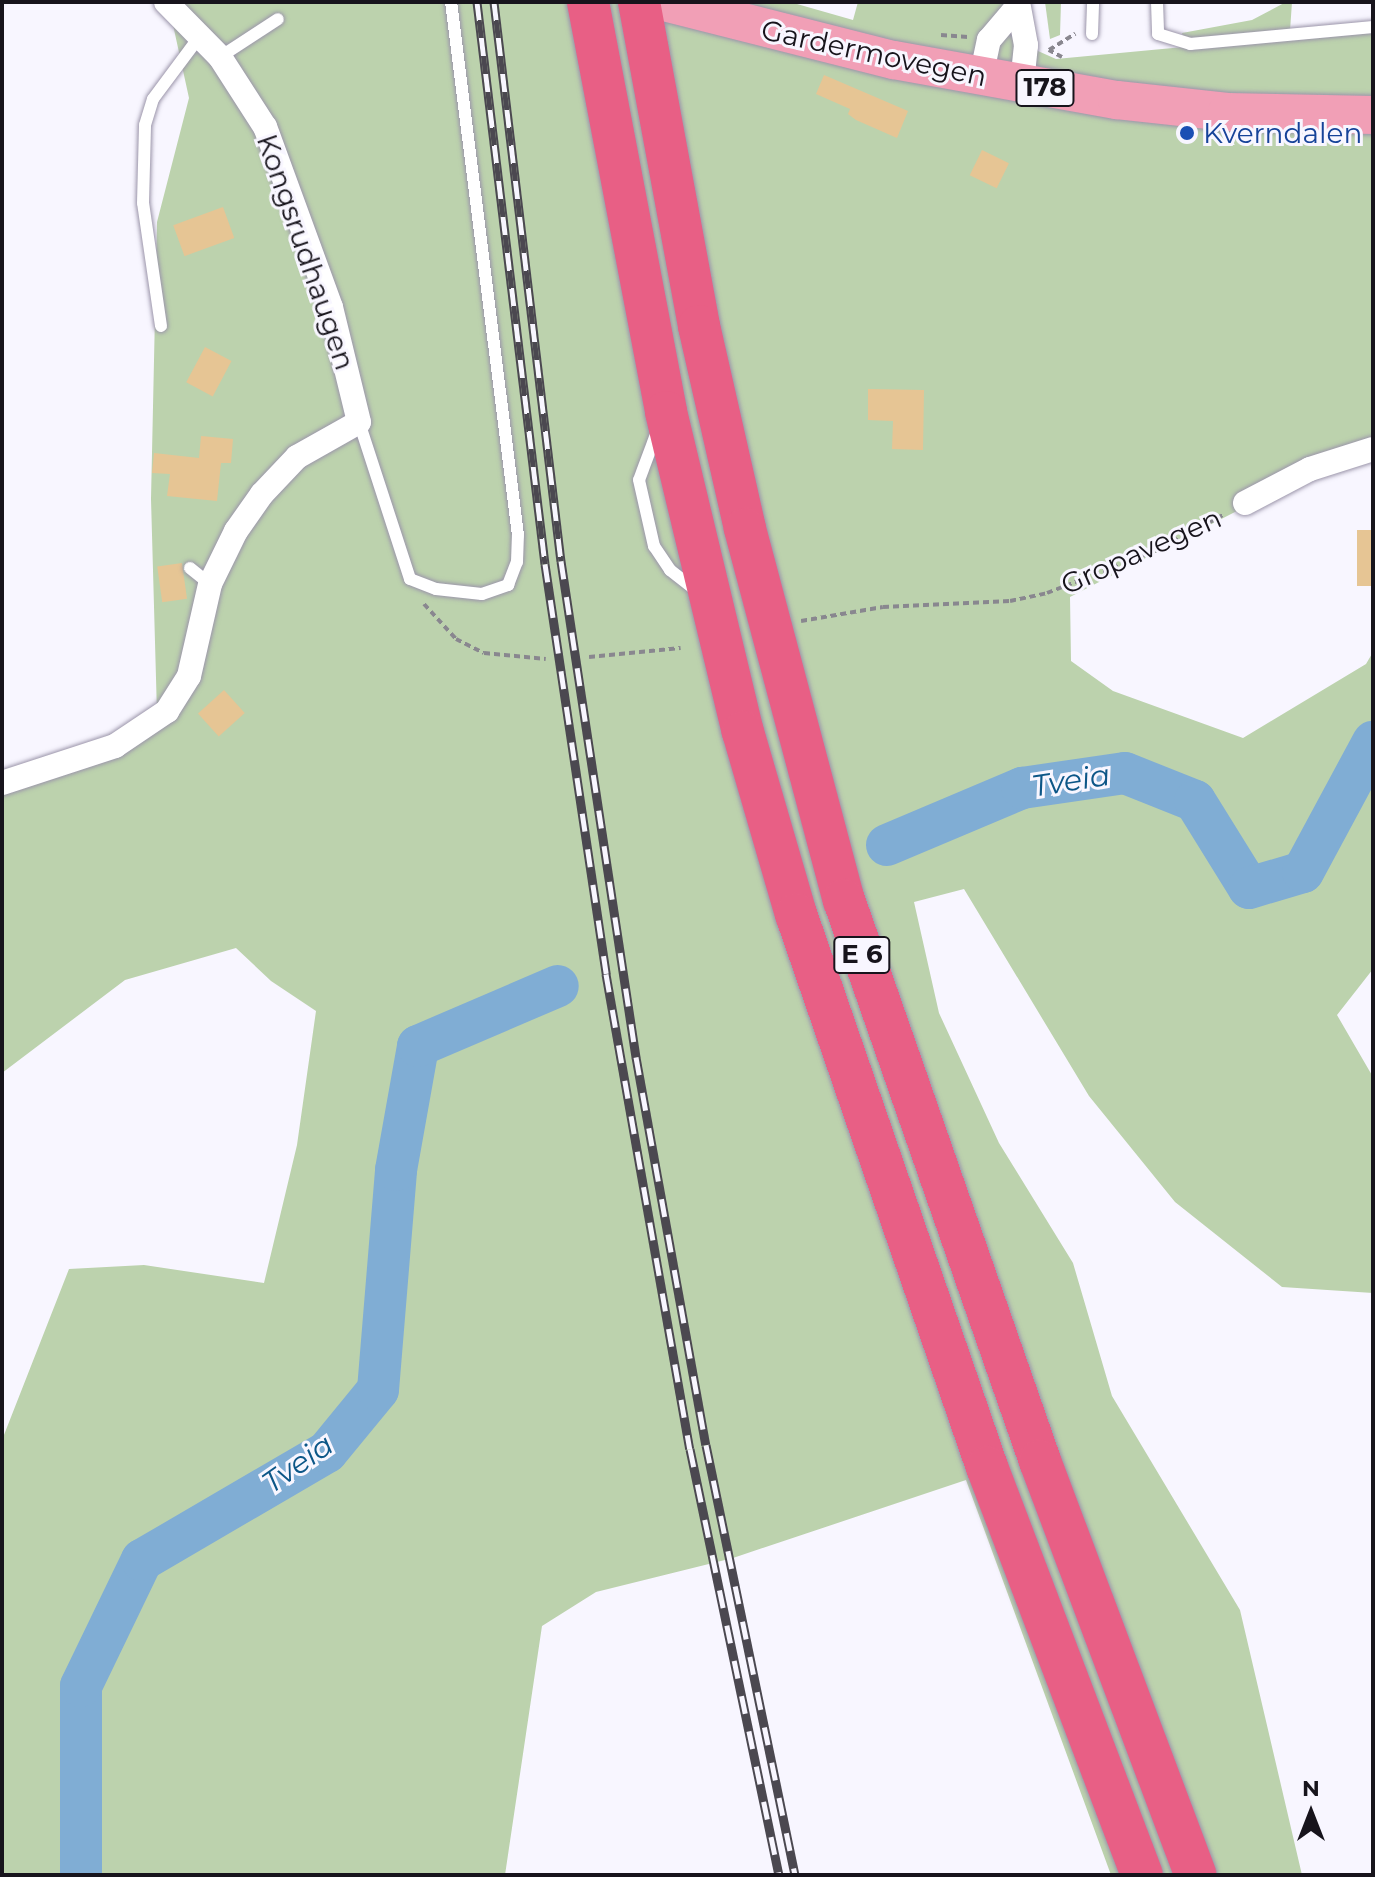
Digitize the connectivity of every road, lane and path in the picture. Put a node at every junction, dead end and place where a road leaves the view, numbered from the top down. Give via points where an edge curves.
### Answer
1 (166, 2) edge
2 (451, 2) edge
3 (588, 2) edge
4 (639, 2) edge
5 (664, 2) edge
6 (1093, 2) edge
7 (1157, 2) edge
8 (1017, 4) edge
9 (278, 19) dead end
10 (1373, 27) edge
11 (1092, 34) joint
12 (200, 36) junction
13 (1049, 50) dead end
14 (220, 57) junction
15 (981, 77) junction
16 (1022, 84) junction
17 (1373, 115) edge
18 (161, 326) dead end
19 (359, 422) junction
20 (1373, 449) edge
21 (1245, 503) joint
22 (190, 568) dead end
23 (410, 579) junction
24 (210, 584) junction
25 (801, 621) dead end
26 (681, 648) dead end
27 (589, 657) dead end
28 (546, 659) dead end
29 (2, 783) edge
30 (1142, 1875) edge
31 (1196, 1875) edge

1 - 12 street, Kongsrudhaugen
2 - 23 lane via 518,535 517,562 508,585 482,594
3 - 30 highway, E 6 via 666,412 711,603 796,914 859,1109
4 - 31 highway, E 6 via 699,326 745,529 844,900 1040,1461
5 - 15 main road, Gardermovegen / 178
6 - 11 lane
7 - 10 lane via 1158,34 1190,44
8 - 15 street via 989,40
8 - 16 street via 1026,45
9 - 14 lane
11 - 13 path via 1070,34
12 - 14 street, Kongsrudhaugen
12 - 18 lane via 153,99 145,125 143,203
14 - 19 street, Kongsrudhaugen via 265,127 286,176 331,307
15 - 16 main road, Gardermovegen / 178
16 - 17 main road, Gardermovegen / 178 via 1227,112
19 - 23 lane
19 - 24 street via 297,457 273,482 236,531
20 - 21 street, Gropavegen via 1310,469
21 - 25 path, Gropavegen via 1155,551 1047,593 980,604 883,607
22 - 24 lane
23 - 28 path via 433,618 456,639 500,659
24 - 29 street via 199,649 167,711 115,746
26 - 27 path

